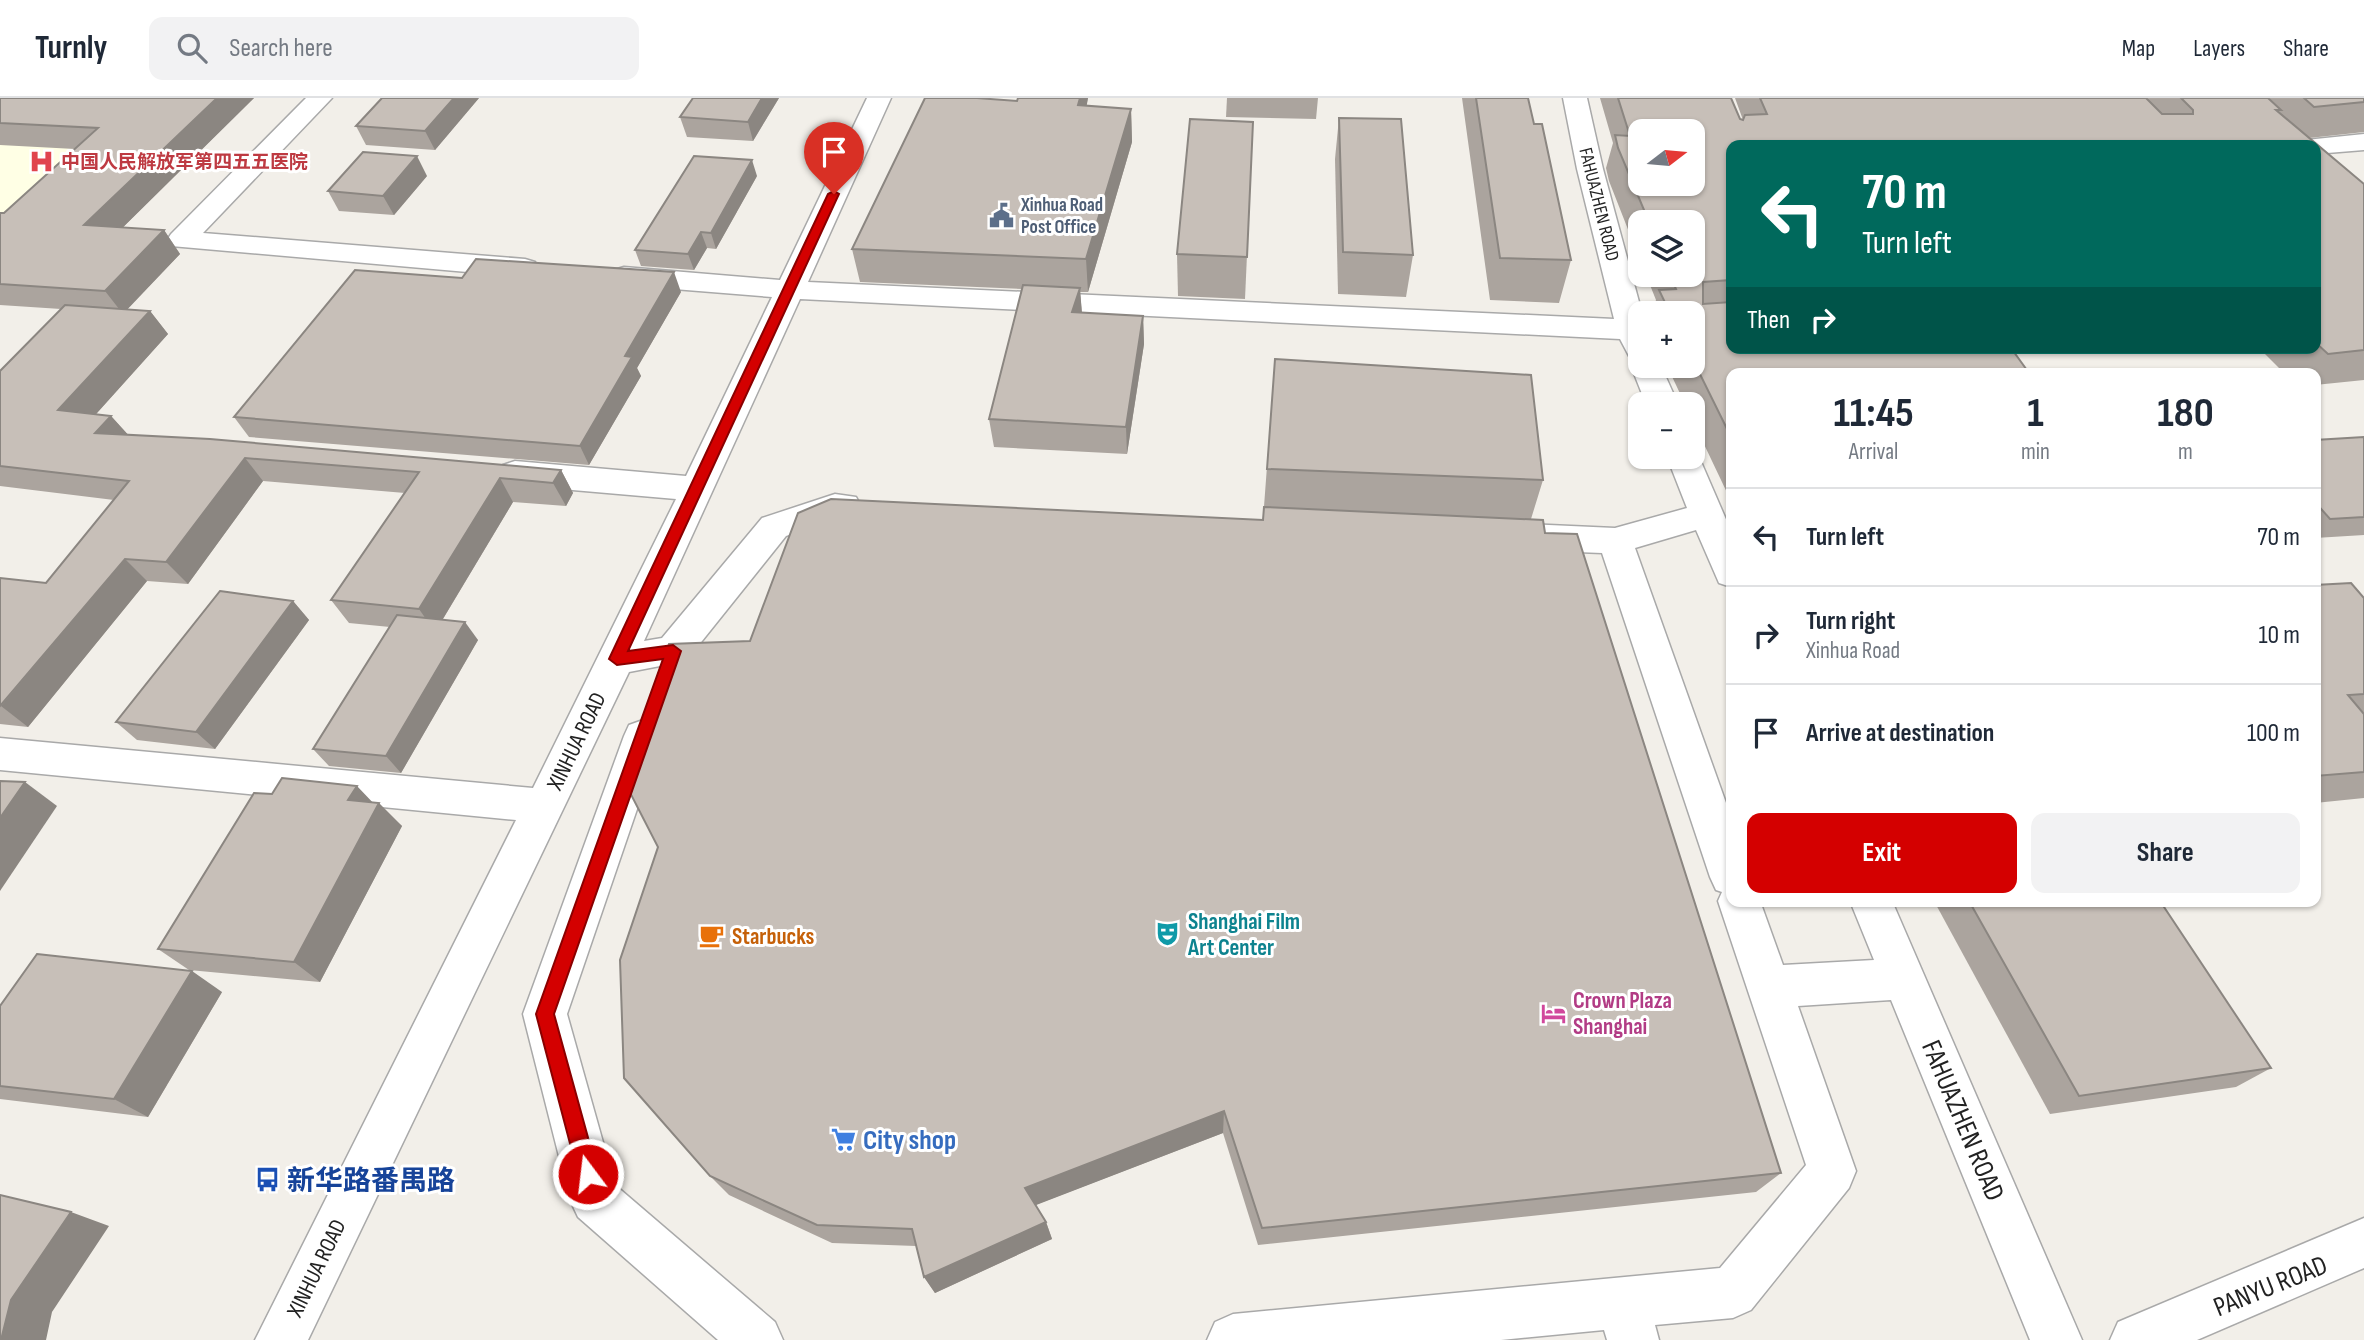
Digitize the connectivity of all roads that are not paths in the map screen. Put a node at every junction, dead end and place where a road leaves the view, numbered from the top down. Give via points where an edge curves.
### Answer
1 (320, 98) edge
2 (879, 98) edge
3 (1575, 98) edge
4 (2364, 142) edge
5 (2321, 146) edge
6 (554, 271) edge
7 (596, 274) edge
8 (789, 290) junction
9 (1628, 304) edge
10 (1628, 336) edge
11 (1688, 469) edge
12 (489, 471) edge
13 (697, 489) junction
14 (877, 508) edge
15 (1706, 516) junction
16 (1489, 536) edge
17 (1615, 541) junction
18 (1726, 562) edge
19 (617, 659) junction
20 (662, 681) junction
21 (0, 754) edge
22 (544, 806) junction
23 (1726, 863) edge
24 (1741, 907) edge
25 (1874, 907) edge
26 (1904, 979) junction
27 (1768, 987) junction
28 (2364, 1243) edge
29 (1628, 1322) edge
30 (281, 1340) edge
31 (757, 1340) edge
32 (1233, 1340) edge
33 (2056, 1340) edge
34 (2136, 1340) edge

1 - 6 street via 181,240
2 - 8 street, XINHUA ROAD
3 - 9 street, FAHUAZHEN ROAD
4 - 5 street
7 - 8 street
8 - 10 street
8 - 13 street, XINHUA ROAD
11 - 15 street
12 - 13 street
13 - 19 street, XINHUA ROAD
14 - 20 street via 835,506 774,527
15 - 17 street
15 - 18 street
16 - 17 street
17 - 23 street
19 - 20 street
19 - 22 street, XINHUA ROAD
20 - 31 street via 545,1014 595,1200
21 - 22 street
22 - 30 street, XINHUA ROAD
24 - 27 street
25 - 26 street, FAHUAZHEN ROAD
26 - 27 street
26 - 33 street, FAHUAZHEN ROAD
27 - 29 street via 1832,1171 1733,1292
28 - 34 street, PANYU ROAD
29 - 32 street

